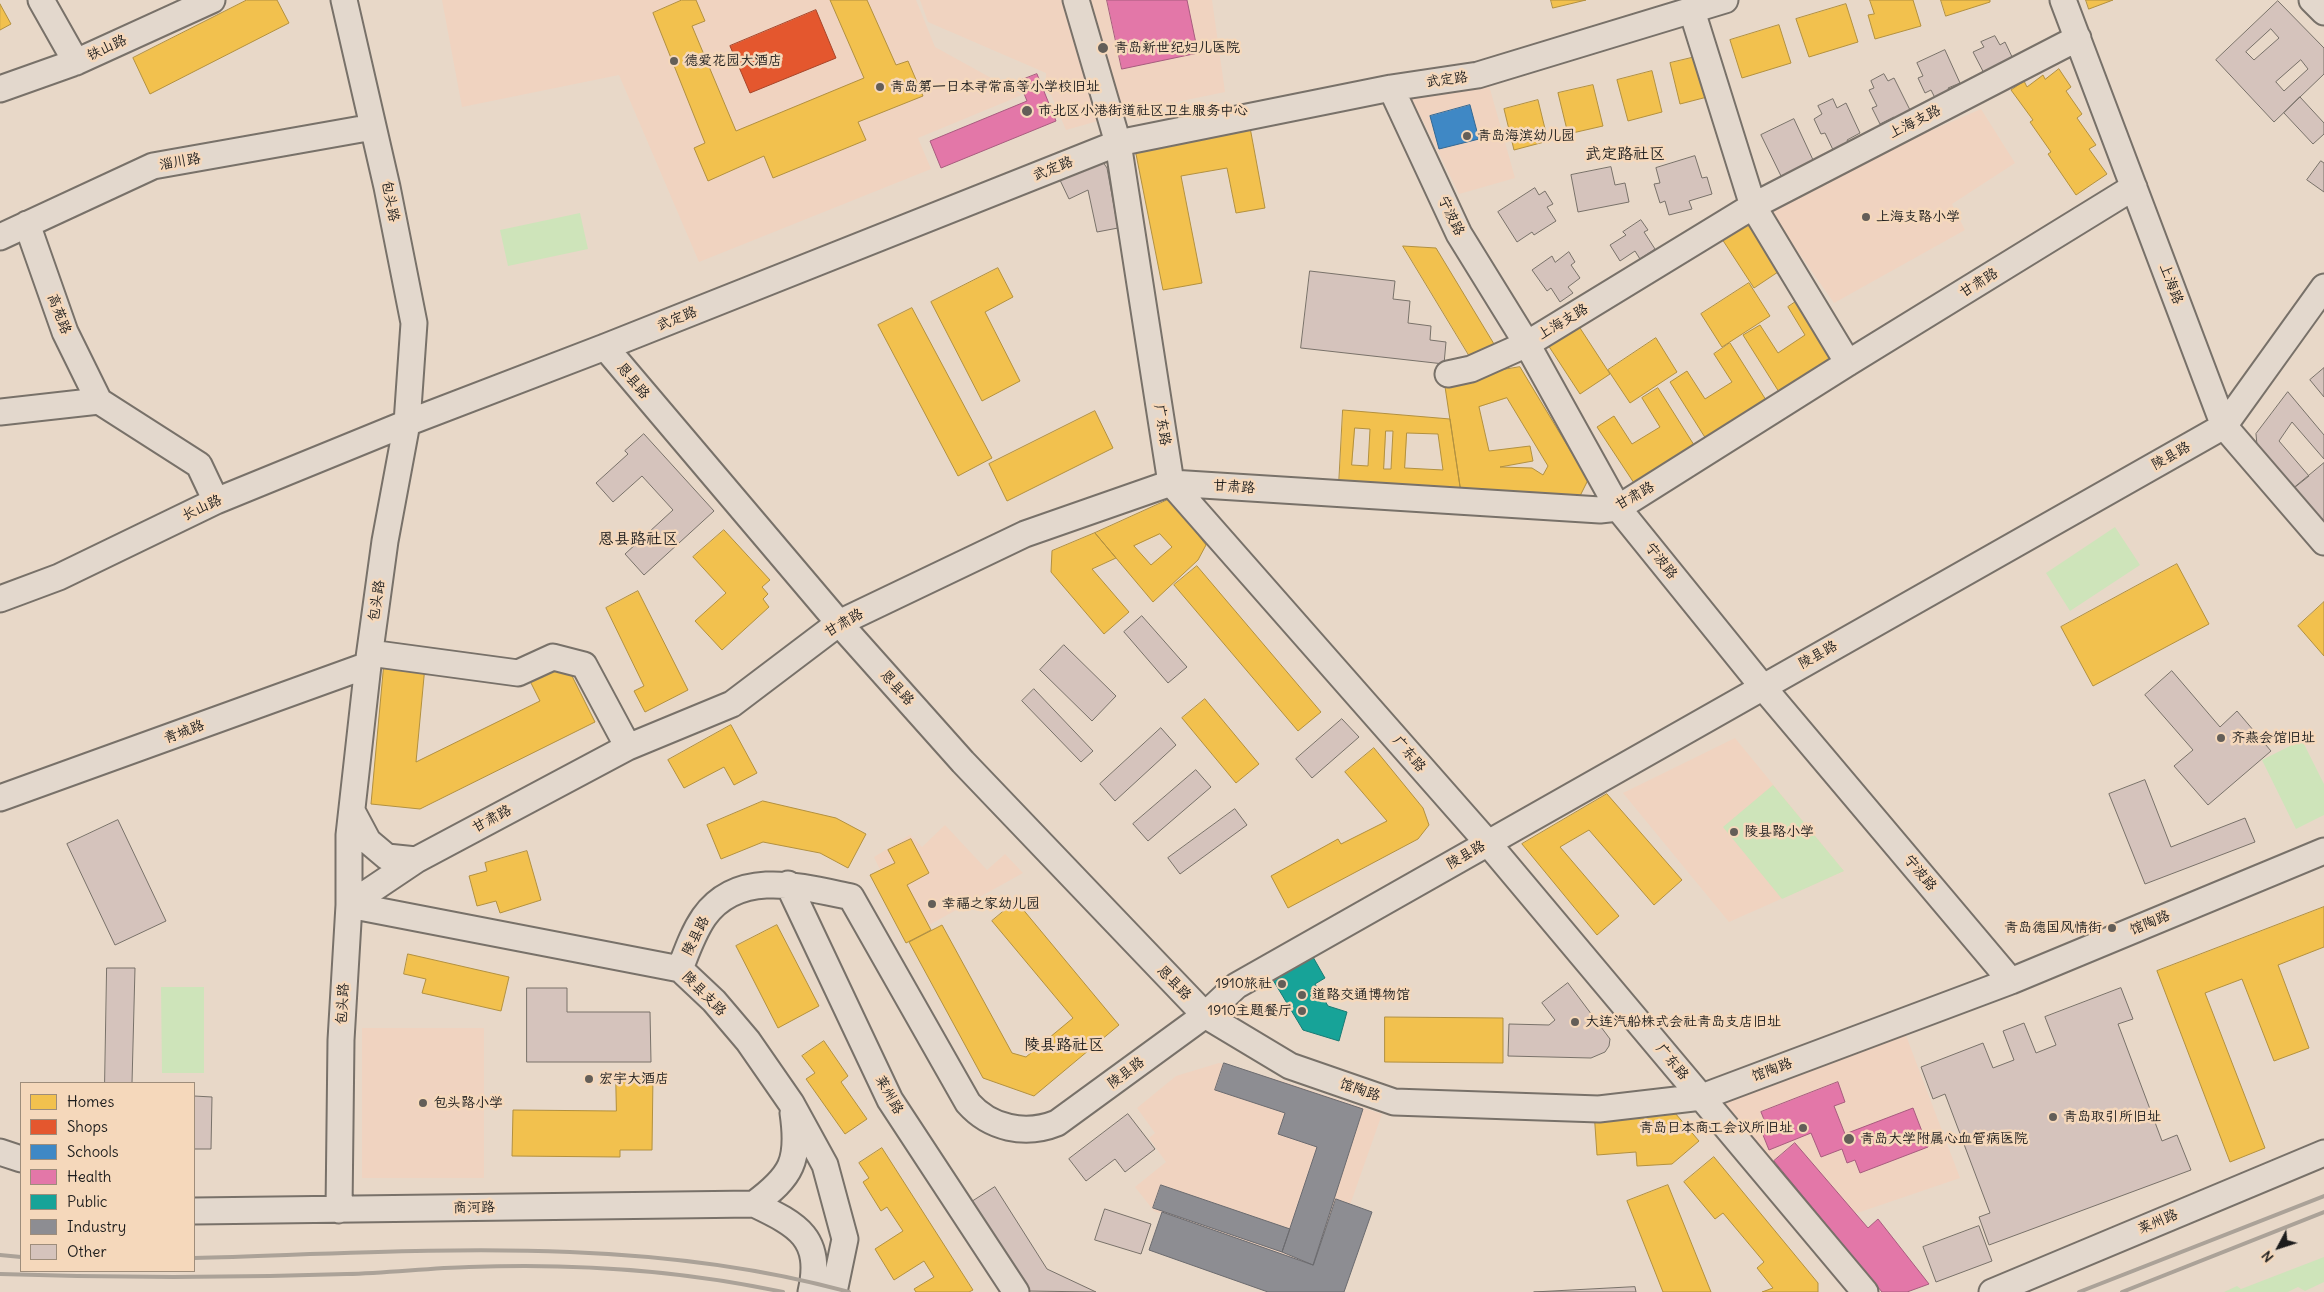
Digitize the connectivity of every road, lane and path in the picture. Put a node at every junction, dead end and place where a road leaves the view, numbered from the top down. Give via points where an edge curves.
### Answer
1 (41, 0) edge
2 (212, 0) edge
3 (344, 0) edge
4 (1076, 0) edge
5 (1725, 0) edge
6 (2063, 0) edge
7 (2312, 0) edge
8 (1692, 11) junction
9 (2324, 12) edge
10 (2078, 38) junction
11 (76, 62) junction
12 (1391, 88) junction
13 (0, 89) edge
14 (373, 127) junction
15 (1118, 143) junction
16 (2134, 187) junction
17 (1753, 206) junction
18 (27, 224) junction
19 (0, 236) edge
20 (2324, 287) edge
21 (1527, 344) junction
22 (605, 347) junction
23 (1848, 363) junction
24 (1448, 374) dead end
25 (99, 401) junction
26 (0, 412) edge
27 (407, 423) junction
28 (2224, 426) junction
29 (1171, 483) junction
30 (216, 501) junction
31 (1618, 508) junction
32 (2324, 542) edge
33 (0, 599) edge
34 (839, 623) junction
35 (369, 659) junction
36 (1762, 686) junction
37 (628, 747) junction
38 (0, 798) edge
39 (352, 811) junction
40 (1487, 842) junction
41 (2324, 851) edge
42 (416, 860) junction
43 (788, 884) junction
44 (348, 905) junction
45 (680, 969) junction
46 (2011, 982) junction
47 (1205, 1015) junction
48 (1702, 1097) junction
49 (791, 1103) junction
50 (0, 1152) edge
51 (2324, 1153) edge
52 (20, 1159) edge
53 (754, 1204) junction
54 (339, 1210) junction
55 (195, 1211) edge
56 (811, 1292) edge
57 (834, 1292) edge
58 (1016, 1292) edge
59 (1865, 1292) edge
60 (1992, 1292) edge

1 - 11 street
2 - 11 street, 铁山路
3 - 14 street, 包头路
4 - 15 street, 广东路
5 - 8 street, 武定路
6 - 10 street, 上海路
7 - 9 street
8 - 12 street, 武定路 via 1478,75
8 - 17 street
10 - 16 street, 上海路
10 - 17 street, 上海支路
11 - 13 street, 铁山路
12 - 15 street, 武定路
12 - 21 street, 宁波路 via 1459,234
14 - 18 street, 淄川路 via 153,166
14 - 27 street, 包头路 via 414,324
15 - 22 street, 武定路
15 - 29 street, 广东路
16 - 23 street, 甘肃路
16 - 28 street, 上海路
17 - 21 street, 上海支路
17 - 23 street
18 - 19 street, 淄川路
18 - 25 street, 高苑路 via 66,332
20 - 28 street, 陵县路
21 - 24 street, 上海支路 via 1471,369
21 - 31 street, 宁波路
22 - 27 street, 武定路
22 - 34 street, 恩县路
23 - 31 street, 甘肃路
25 - 26 street
25 - 30 street via 198,465
27 - 30 street, 长山路
27 - 35 street, 包头路 via 385,541
28 - 32 street, 上海路
28 - 36 street, 陵县路
29 - 31 street, 甘肃路 via 1600,510
29 - 34 street, 甘肃路 via 1025,534
29 - 40 street, 广东路
30 - 33 street, 长山路 via 59,577
31 - 36 street, 宁波路
34 - 37 street, 甘肃路 via 732,704
34 - 47 street, 恩县路 via 963,762
35 - 37 street via 518,673 553,657 584,665
35 - 38 street, 青城路
35 - 39 street, 包头路
36 - 40 street, 陵县路
36 - 46 street, 宁波路
37 - 42 street, 甘肃路
39 - 42 street via 368,841 387,857
39 - 44 street, 包头路
40 - 47 street, 陵县路 via 1236,986
40 - 48 street, 广东路
41 - 46 street, 馆陶路
42 - 44 street, 甘肃路
43 - 45 street, 陵县路 via 753,886 738,890 720,901 704,916
43 - 47 street, 陵县路 via 851,897 968,1103 994,1124 1025,1130 1057,1123
43 - 58 street, 莱州路 via 890,1100
44 - 45 street, 陵县支路
44 - 54 street, 包头路 via 341,1040
45 - 49 street, 陵县支路 via 714,1001 748,1041
46 - 48 street, 馆陶路
47 - 48 street, 馆陶路 via 1290,1066 1394,1102 1599,1109
48 - 59 street, 广东路
49 - 53 street via 796,1146 792,1165 782,1181
49 - 57 street, 陵县支路 via 825,1165 844,1239
50 - 52 street
51 - 60 street, 莱州路
53 - 54 street, 商河路
53 - 56 street via 780,1216 811,1245 815,1257
54 - 55 street, 商河路

